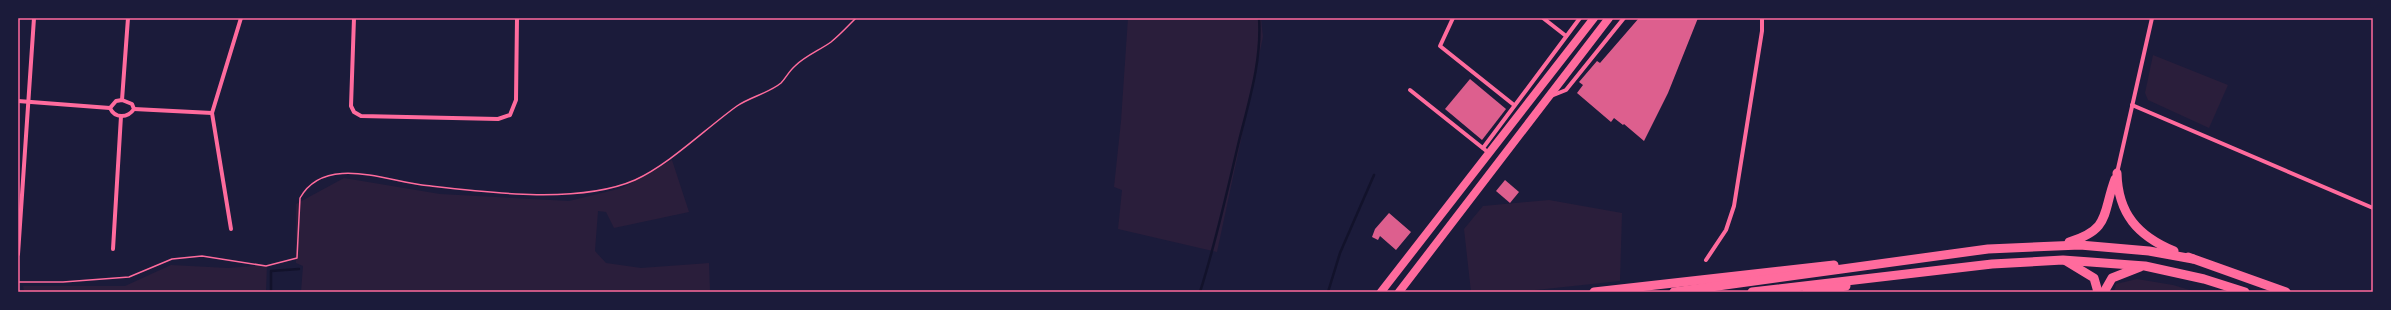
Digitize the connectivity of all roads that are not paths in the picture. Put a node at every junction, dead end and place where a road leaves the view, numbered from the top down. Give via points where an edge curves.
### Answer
1 (34, 18) edge
2 (128, 18) edge
3 (241, 18) edge
4 (354, 18) edge
5 (517, 18) edge
6 (1453, 18) edge
7 (1543, 18) edge
8 (1580, 18) edge
9 (1594, 18) edge
10 (1609, 18) edge
11 (1624, 18) edge
12 (1762, 18) edge
13 (2152, 18) edge
14 (1566, 36) junction
15 (1410, 90) dead end
16 (1547, 98) junction
17 (122, 100) junction
18 (18, 101) edge
19 (28, 102) junction
20 (1514, 105) junction
21 (2132, 105) junction
22 (110, 108) junction
23 (134, 109) junction
24 (212, 113) junction
25 (121, 116) junction
26 (1486, 150) junction
27 (2117, 174) junction
28 (2373, 208) edge
29 (231, 229) dead end
30 (2063, 244) junction
31 (113, 249) dead end
32 (18, 254) edge
33 (2193, 259) junction
34 (1706, 260) dead end
35 (2063, 260) junction
36 (1867, 264) junction
37 (2145, 266) junction
38 (1882, 278) junction
39 (1381, 292) edge
40 (1399, 292) edge
41 (1594, 292) edge
42 (1674, 292) edge
43 (1752, 292) edge
44 (1808, 292) edge
45 (2098, 292) edge
46 (2104, 292) edge
47 (2246, 292) edge
48 (2286, 292) edge

1 - 19 street
2 - 17 street
3 - 24 street
4 - 5 street via 351,106 354,112 361,116 498,120 510,114 516,100
6 - 20 street via 1440,46
7 - 14 street
8 - 14 street
9 - 26 main road
10 - 16 main road
11 - 16 street via 1566,90
12 - 34 street via 1734,206 1726,230
13 - 21 street
14 - 20 street
15 - 26 street
16 - 40 main road
17 - 22 street via 116,101
17 - 23 street via 132,104
18 - 19 street
19 - 22 street
19 - 32 street
20 - 26 street
21 - 27 street
21 - 28 street
22 - 25 street via 115,115
23 - 24 street
23 - 25 street via 126,116
24 - 29 street
25 - 31 street
26 - 39 main road
27 - 30 highway via 2099,228 2087,236
27 - 33 highway via 2118,197 2134,225 2164,247
30 - 33 highway via 2123,248
30 - 36 highway via 1988,249
33 - 48 highway
35 - 37 highway
35 - 38 highway via 1992,264
35 - 45 highway via 2089,274 2097,282
36 - 41 highway via 1815,266
36 - 42 highway via 1815,274
37 - 46 highway via 2112,278
37 - 47 highway via 2204,279
38 - 43 highway via 1863,277
38 - 44 highway

